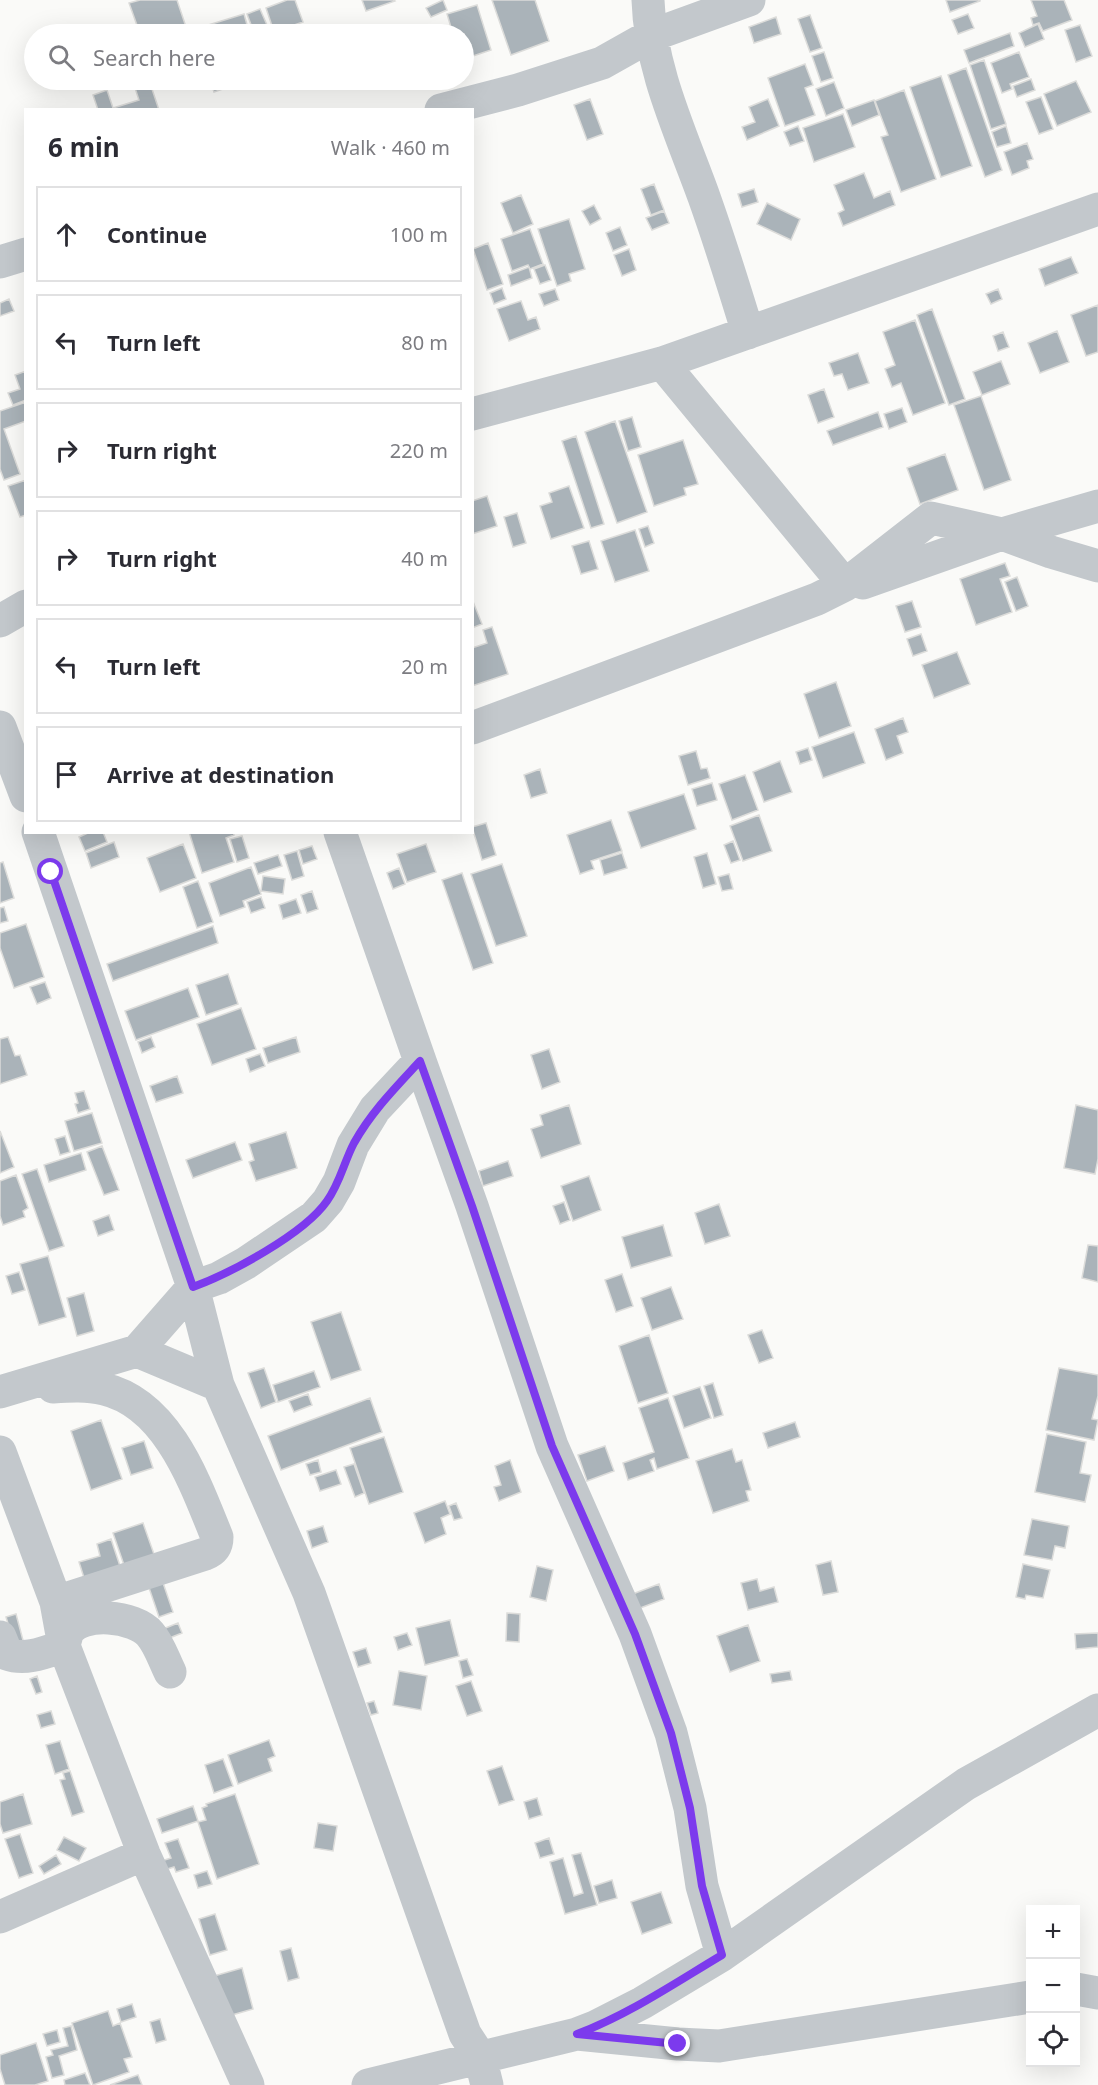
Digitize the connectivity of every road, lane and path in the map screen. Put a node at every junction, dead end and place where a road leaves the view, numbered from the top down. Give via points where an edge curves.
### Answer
1 (648, 0) edge
2 (749, 0) edge
3 (650, 36) junction
4 (449, 108) edge
5 (1098, 209) edge
6 (24, 255) edge
7 (0, 262) edge
8 (748, 333) junction
9 (662, 363) junction
10 (474, 413) edge
11 (1098, 506) edge
12 (1002, 534) junction
13 (1098, 566) edge
14 (831, 592) junction
15 (24, 607) edge
16 (0, 621) edge
17 (0, 727) edge
18 (474, 727) edge
19 (24, 791) edge
20 (39, 834) edge
21 (341, 834) edge
22 (420, 1061) junction
23 (193, 1287) junction
24 (137, 1351) junction
25 (218, 1385) junction
26 (8, 1390) edge
27 (0, 1452) edge
28 (56, 1602) junction
29 (0, 1637) edge
30 (64, 1646) junction
31 (170, 1672) dead end
32 (1098, 1710) edge
33 (144, 1854) junction
34 (0, 1917) edge
35 (722, 1955) junction
36 (1080, 1990) edge
37 (1098, 1993) edge
38 (1026, 1998) edge
39 (577, 2034) junction
40 (483, 2071) edge
41 (248, 2085) edge
42 (368, 2085) edge

1 - 3 street
2 - 3 street
3 - 4 street via 602,63
3 - 8 street
5 - 8 street
6 - 7 street
8 - 9 street
9 - 10 street
9 - 14 street
11 - 12 street
12 - 13 street
12 - 14 street via 931,518
14 - 18 street
15 - 16 street
17 - 19 street
20 - 23 street
21 - 22 street
22 - 23 street via 375,1109 353,1145 339,1182 314,1217 246,1263
22 - 35 street via 552,1446 635,1634 671,1733 690,1808 702,1886
23 - 24 street
23 - 25 street
24 - 25 street
24 - 26 street
25 - 40 street via 309,1593 465,2034
26 - 28 street via 84,1386 105,1389 129,1400 162,1429 183,1458 217,1537 216,1546 205,1554
27 - 28 street
28 - 30 street
29 - 30 street via 4,1650 13,1656 30,1656
30 - 31 street via 67,1633 78,1625 95,1618 118,1618 151,1635
30 - 33 street
32 - 35 street via 966,1784
33 - 34 street
33 - 41 street
35 - 39 street
36 - 37 street
38 - 39 street via 719,2046
39 - 40 street
40 - 42 street

